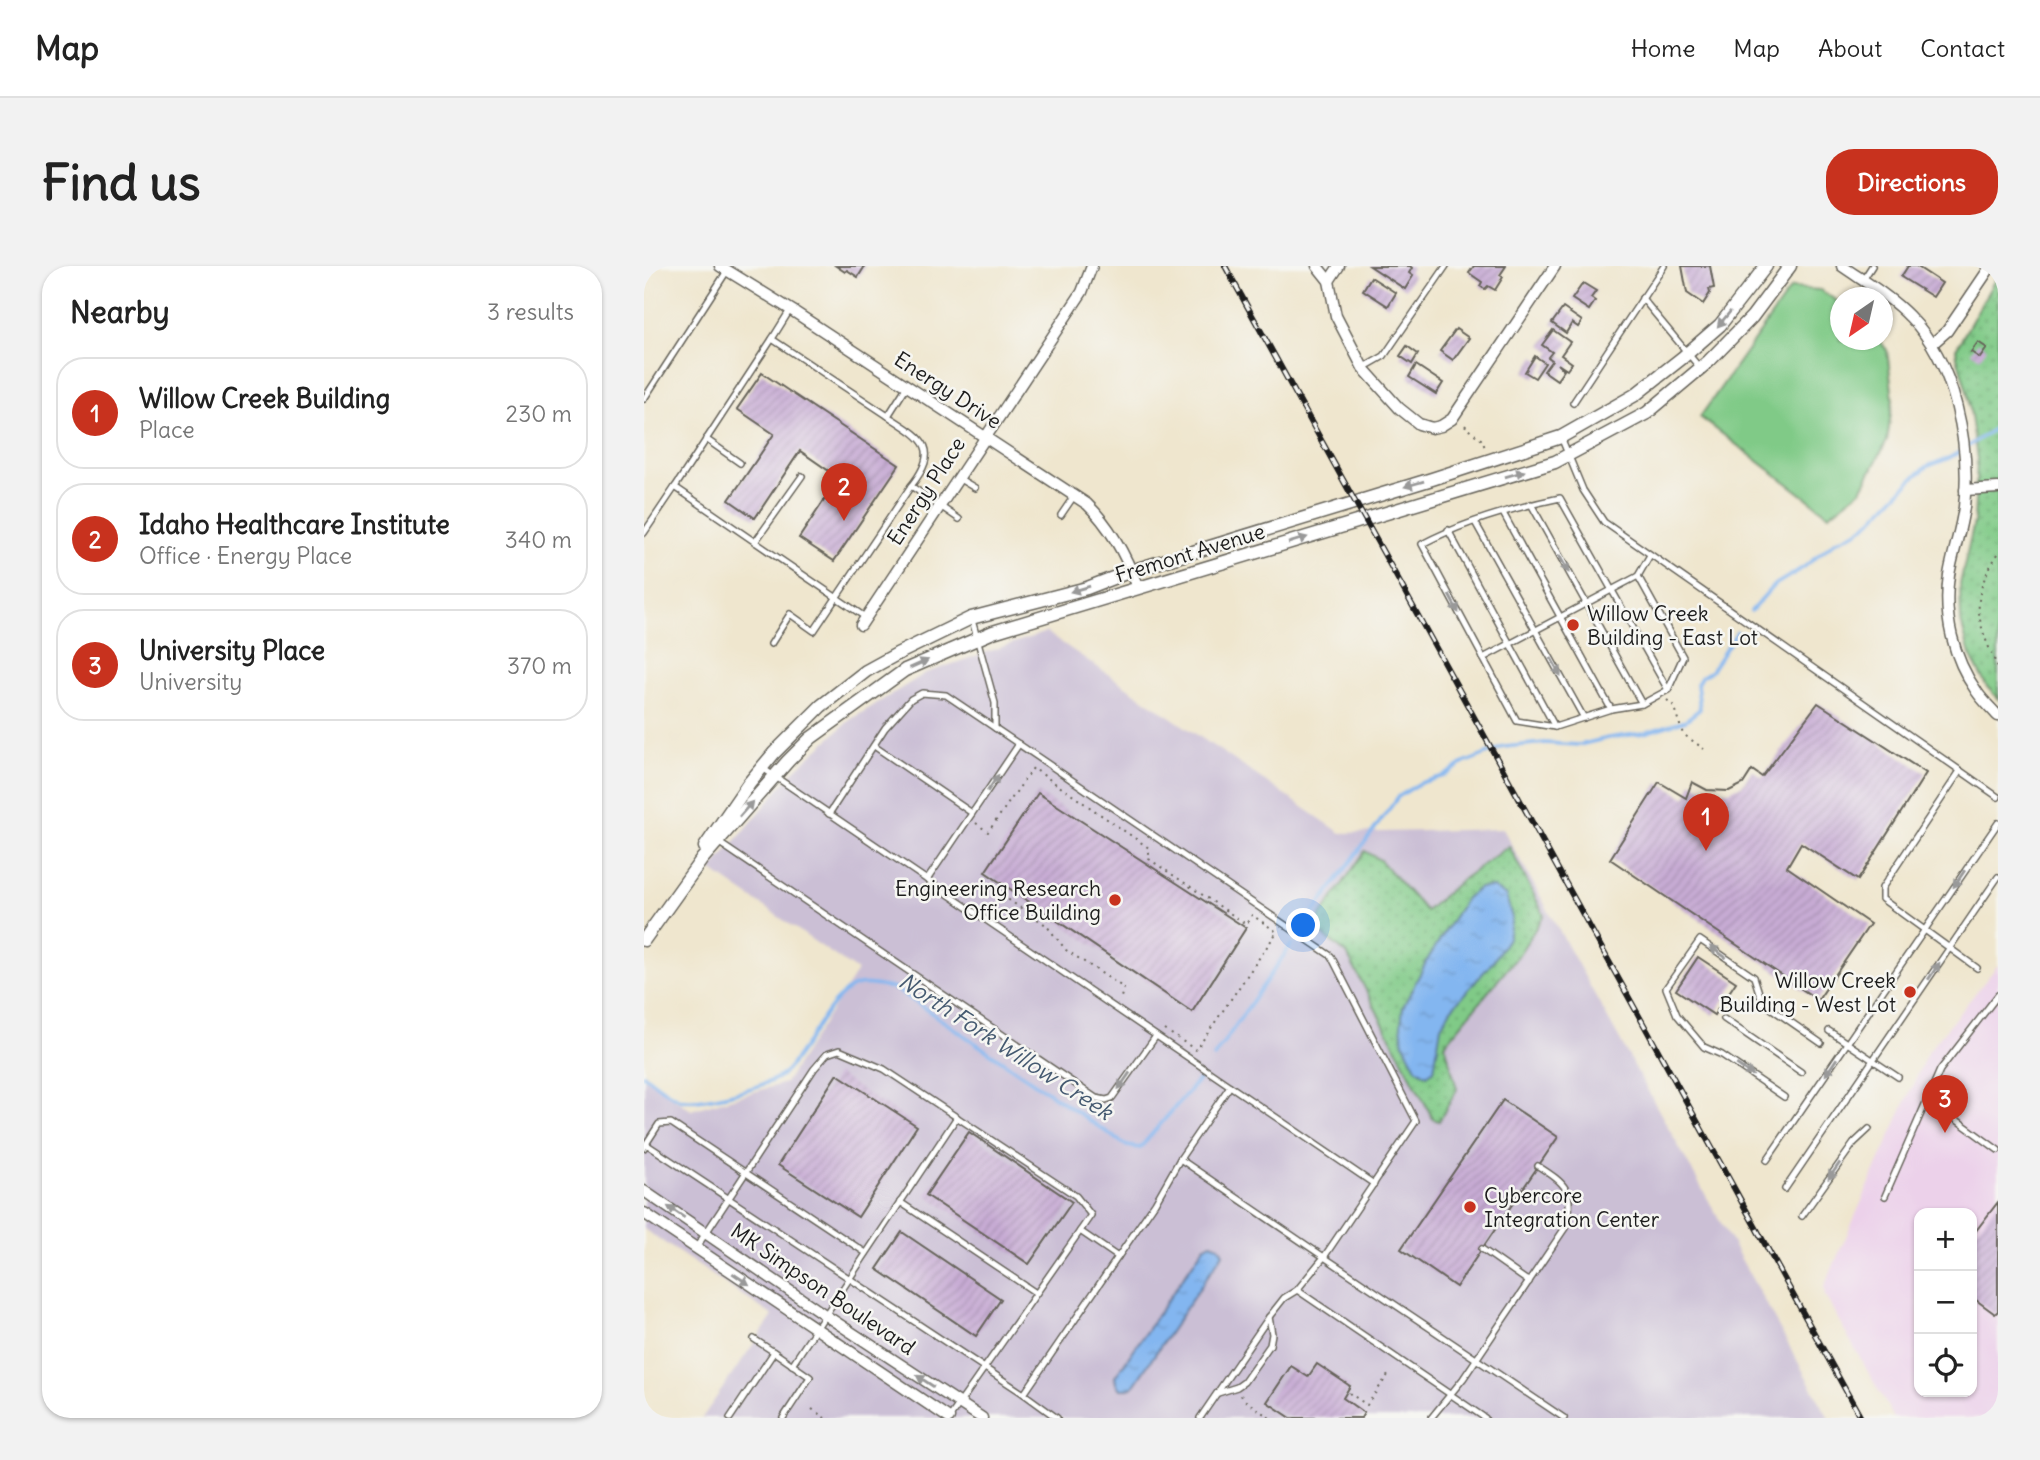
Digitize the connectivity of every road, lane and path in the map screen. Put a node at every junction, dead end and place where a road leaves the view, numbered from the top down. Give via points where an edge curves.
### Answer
1 (1317, 266) edge
2 (1339, 266) edge
3 (1446, 266) edge
4 (1555, 266) edge
5 (1664, 266) edge
6 (1766, 266) edge
7 (1790, 266) edge
8 (1842, 266) edge
9 (1872, 266) edge
10 (1991, 266) edge
11 (724, 268) edge
12 (1091, 269) edge
13 (1863, 280) junction
14 (1329, 281) junction
15 (1642, 298) junction
16 (790, 310) junction
17 (772, 339) junction
18 (1932, 344) junction
19 (1688, 354) junction
20 (1363, 368) junction
21 (1700, 368) junction
22 (907, 386) junction
23 (644, 400) edge
24 (1573, 403) dead end
25 (888, 416) junction
26 (1466, 425) dead end
27 (985, 437) junction
28 (1561, 437) junction
29 (706, 439) junction
30 (1487, 450) dead end
31 (1569, 455) junction
32 (740, 463) dead end
33 (802, 476) dead end
34 (958, 478) junction
35 (911, 486) junction
36 (675, 487) junction
37 (975, 488) dead end
38 (1998, 488) edge
39 (1965, 491) junction
40 (1074, 496) junction
41 (1531, 504) junction
42 (940, 506) junction
43 (1503, 513) junction
44 (1061, 516) dead end
45 (959, 519) dead end
46 (1475, 522) junction
47 (1448, 530) junction
48 (644, 533) edge
49 (755, 542) junction
50 (1998, 554) edge
51 (1650, 555) junction
52 (1131, 571) junction
53 (1638, 576) junction
54 (1138, 588) junction
55 (1612, 590) junction
56 (837, 598) junction
57 (1586, 603) junction
58 (1561, 617) junction
59 (971, 618) junction
60 (863, 621) joint
61 (1535, 631) junction
62 (977, 639) junction
63 (771, 644) dead end
64 (1510, 644) junction
65 (1483, 658) junction
66 (1998, 668) edge
67 (1668, 690) junction
68 (1667, 700) dead end
69 (1642, 704) junction
70 (1611, 709) junction
71 (1998, 716) edge
72 (1584, 718) junction
73 (1555, 727) junction
74 (995, 728) junction
75 (1019, 744) junction
76 (874, 746) junction
77 (1704, 749) dead end
78 (761, 767) junction
79 (1960, 771) junction
80 (775, 777) junction
81 (1998, 797) edge
82 (972, 813) junction
83 (829, 814) junction
84 (974, 822) dead end
85 (1998, 823) edge
86 (715, 839) junction
87 (1998, 877) edge
88 (927, 880) junction
89 (985, 884) dead end
90 (1925, 930) junction
91 (644, 940) edge
92 (1950, 948) junction
93 (1977, 968) dead end
94 (1998, 995) edge
95 (1119, 999) dead end
96 (1724, 1019) dead end
97 (1163, 1028) dead end
98 (1829, 1031) dead end
99 (1156, 1035) junction
100 (1821, 1043) dead end
101 (1847, 1043) junction
102 (1873, 1060) junction
103 (1801, 1072) dead end
104 (1898, 1077) dead end
105 (1230, 1086) junction
106 (1784, 1097) dead end
107 (1928, 1099) junction
108 (957, 1117) junction
109 (1869, 1129) dead end
110 (645, 1146) edge
111 (1998, 1150) edge
112 (1180, 1159) junction
113 (1767, 1160) dead end
114 (1538, 1166) dead end
115 (746, 1173) junction
116 (1374, 1184) junction
117 (1785, 1189) dead end
118 (644, 1191) edge
119 (1885, 1196) dead end
120 (729, 1199) junction
121 (900, 1202) junction
122 (644, 1213) edge
123 (1802, 1216) dead end
124 (1080, 1231) junction
125 (706, 1233) junction
126 (696, 1248) junction
127 (1482, 1249) dead end
128 (866, 1253) junction
129 (1118, 1257) junction
130 (1324, 1257) junction
131 (849, 1279) junction
132 (1529, 1282) junction
133 (1297, 1290) junction
134 (1036, 1293) junction
135 (825, 1315) junction
136 (1269, 1317) junction
137 (815, 1329) junction
138 (754, 1339) dead end
139 (774, 1352) junction
140 (1476, 1360) junction
141 (792, 1365) junction
142 (984, 1368) junction
143 (1388, 1375) dead end
144 (1349, 1392) dead end
145 (1218, 1393) junction
146 (1240, 1393) dead end
147 (1024, 1394) junction
148 (1450, 1394) junction
149 (960, 1403) junction
150 (1367, 1405) junction
151 (812, 1409) dead end
152 (1364, 1411) dead end
153 (730, 1418) edge
154 (783, 1418) edge
155 (825, 1418) edge
156 (949, 1418) edge
157 (982, 1418) edge
158 (1057, 1418) edge
159 (1200, 1418) edge
160 (1270, 1418) edge
161 (1431, 1418) edge
162 (1485, 1418) edge
163 (1564, 1418) edge

1 - 14 street
2 - 14 street
3 - 20 lane via 1384,356
4 - 20 street via 1446,423 1432,428 1419,424
5 - 15 lane
6 -> 19 street, Fremont Avenue via 1720,325
7 - 21 street, Fremont Avenue via 1752,317
8 - 13 street
9 - 13 lane
10 - 18 street via 1947,331
11 - 16 street, Energy Drive
11 - 23 lane
12 - 27 street, Energy Place via 1082,292
13 - 18 street via 1895,302
14 - 20 street via 1336,316
15 - 19 lane
15 - 24 lane
16 - 17 lane
16 - 22 street, Energy Drive
17 - 25 lane
17 - 29 lane
18 - 39 street via 1952,391 1963,438
19 - 21 lane
19 - 28 street, Fremont Avenue via 1635,395
21 - 31 street, Fremont Avenue via 1647,413
22 - 25 lane
22 - 27 street, Energy Drive
25 - 35 lane via 924,444 926,462
26 - 30 path
27 - 34 street, Energy Place
27 - 40 street, Energy Drive
28 - 31 lane
28 -> 52 street, Fremont Avenue
29 - 32 lane
29 - 36 lane
31 - 51 lane via 1583,491 1604,522
54 -> 31 street, Fremont Avenue
33 - 49 lane
34 - 37 lane
34 - 42 street, Energy Place
35 - 42 lane
35 - 56 lane
36 - 48 lane
36 - 49 lane
38 - 39 street
39 - 71 street via 1949,575 1950,631 1960,663 1977,693
40 - 44 lane
40 - 52 street, Energy Drive via 1101,518
41 - 43 lane
41 - 55 lane via 1560,498
41 -> 57 lane
42 - 45 lane
42 - 60 street, Energy Place
43 - 46 lane
43 - 58 lane
46 - 47 lane
46 - 61 lane
47 - 64 lane
47 -> 65 lane via 1422,544
49 - 56 lane
50 - 66 path via 1981,586 1977,607
51 - 53 lane
51 - 79 lane
52 - 54 street, Energy Drive
52 -> 59 street, Fremont Avenue via 1087,588
53 - 55 lane
53 - 67 lane via 1683,657
54 - 62 street, Fremont Avenue
55 - 57 lane
55 - 67 lane
56 - 60 lane
56 - 63 lane via 814,631 790,614
57 - 58 lane
57 - 69 lane
58 - 61 lane
58 - 70 lane
59 - 62 lane
59 - 78 street, Fremont Avenue via 866,671 821,706
61 - 64 lane
61 -> 72 lane
62 - 74 lane via 995,703
80 -> 62 street, Fremont Avenue via 811,738 905,670
64 - 65 lane
64 - 73 lane
65 - 73 lane via 1517,721
67 - 69 lane
68 - 77 path via 1684,736
69 - 70 lane
70 - 72 lane
72 - 73 lane
74 - 75 lane
74 - 76 lane via 946,695 922,693 900,709
82 -> 75 lane
75 - 116 lane via 1331,956 1416,1121
76 - 82 lane
76 - 83 lane
78 - 80 lane
78 - 86 street, Fremont Avenue
79 - 81 lane
79 - 90 lane via 1882,888 1882,899
80 - 83 lane
86 -> 80 street, Fremont Avenue
82 - 88 lane
83 - 88 lane
84 - 97 path via 988,832 1033,768 1149,848 1149,859 1246,924 1252,915 1277,932 1196,1051
85 -> 90 lane
86 - 91 street, Fremont Avenue
99 -> 86 lane via 1112,1098 1096,1098
87 - 92 lane
88 - 99 lane
89 - 95 path via 1046,925 1066,950 1124,988
90 - 92 lane
90 - 101 lane
92 - 93 lane
102 -> 92 lane
94 - 107 lane via 1946,1060
96 - 103 lane
98 - 101 lane
99 - 105 lane
100 -> 106 lane via 1762,1002 1754,977 1700,940 1666,988 1676,1016 1704,1047
101 - 102 lane
101 -> 113 lane
102 - 104 lane
102 - 117 lane
105 - 112 lane
105 - 116 lane
107 - 111 lane
107 - 119 lane
108 - 115 lane via 884,1069 839,1050 827,1054 814,1069
108 - 121 lane
108 - 124 lane via 1076,1196 1091,1215
109 -> 123 lane
110 - 115 lane via 659,1124 671,1123
110 - 120 lane
112 - 129 lane
112 - 130 lane
114 - 132 lane via 1559,1179 1568,1192 1570,1211 1567,1224
115 - 120 lane
115 - 128 lane
116 - 130 lane
125 -> 118 street, MK Simpson Boulevard
120 - 125 lane
120 - 131 lane
121 - 128 lane
121 - 134 lane
122 - 126 street, MK Simpson Boulevard
124 - 129 lane
124 - 134 lane
125 - 126 lane
125 - 135 street, MK Simpson Boulevard
126 -> 137 street, MK Simpson Boulevard
127 - 132 lane
128 - 131 lane
129 - 147 lane
130 - 133 lane
130 - 140 lane
131 - 135 lane
131 - 142 lane
132 - 140 lane
133 - 136 lane
133 - 148 lane
134 - 142 lane
135 - 137 lane
149 -> 135 street, MK Simpson Boulevard
136 - 145 lane
136 - 145 lane via 1270,1345 1244,1382
137 - 141 lane
137 - 156 street, MK Simpson Boulevard
138 - 139 lane
139 - 141 lane
139 - 153 lane
140 - 148 lane
140 - 163 lane
141 - 154 lane via 810,1377
142 - 147 lane
142 - 149 lane
143 - 150 path
144 - 150 path
145 - 159 lane
146 - 160 path
147 - 158 lane
148 - 161 lane
148 - 162 lane
149 - 156 lane
149 - 157 street, MK Simpson Boulevard
150 - 152 path
151 - 155 path

